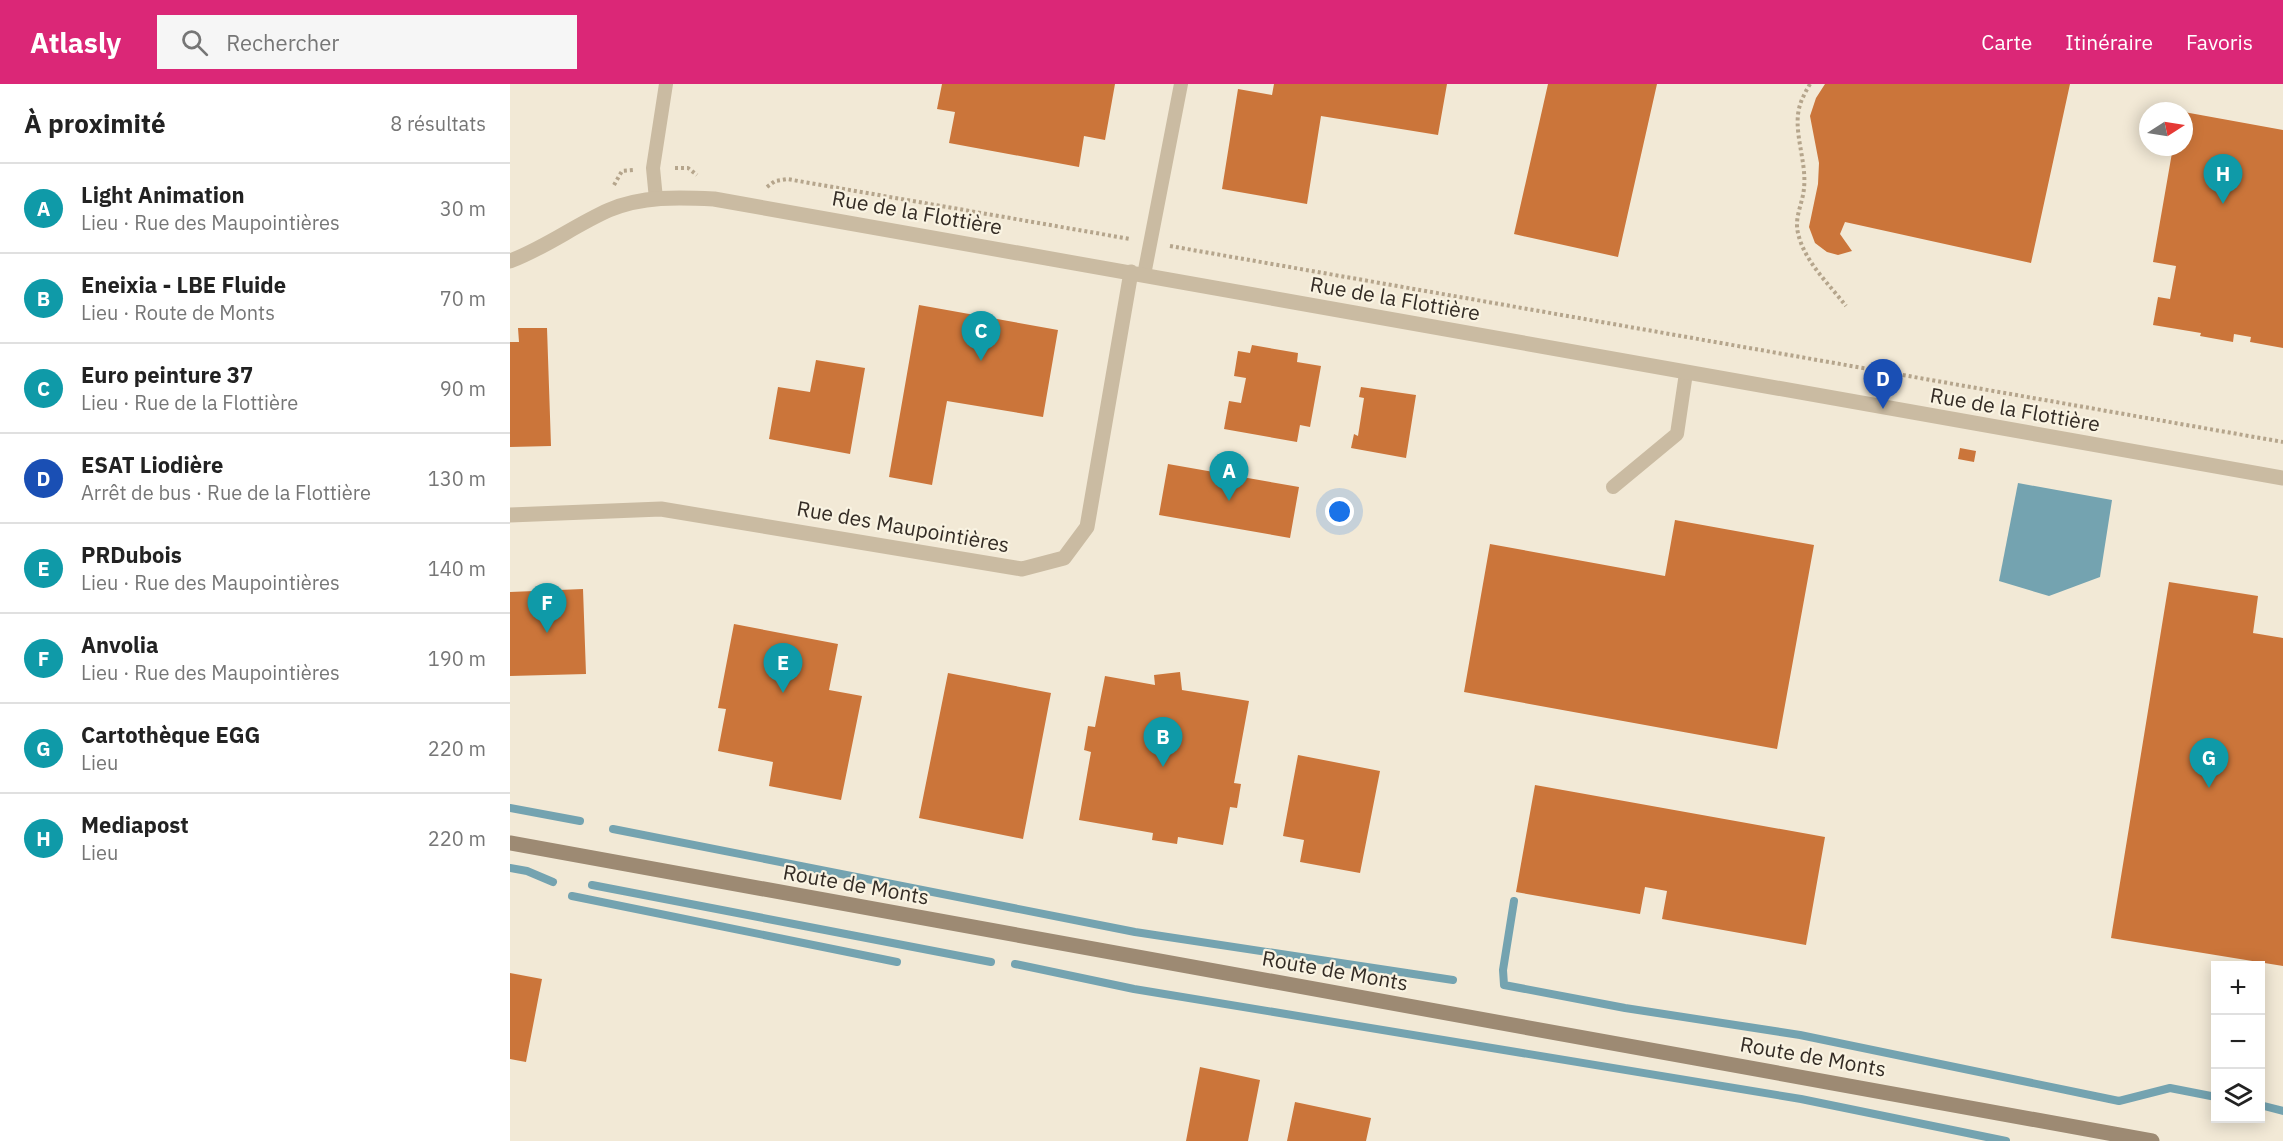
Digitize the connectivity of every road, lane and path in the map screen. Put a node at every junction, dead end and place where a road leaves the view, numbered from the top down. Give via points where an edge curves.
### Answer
1 (666, 84) edge
2 (1181, 84) edge
3 (1809, 84) edge
4 (653, 168) junction
5 (708, 177) dead end
6 (755, 185) dead end
7 (604, 189) dead end
8 (656, 199) junction
9 (1151, 243) junction
10 (510, 260) edge
11 (1138, 274) junction
12 (1846, 306) dead end
13 (1686, 373) junction
14 (2283, 442) edge
15 (2283, 478) edge
16 (1612, 487) dead end
17 (510, 515) edge
18 (510, 843) edge
19 (2152, 1141) edge

1 - 4 lane
2 - 9 lane
3 - 12 path via 1799,106 1798,128 1805,161 1804,189 1796,220 1798,234 1809,260
4 - 5 path via 688,168
4 - 7 path via 622,171 615,185
4 - 8 lane
6 - 9 path via 766,187 787,179
8 - 10 street, Rue de la Flottière via 610,210 537,250
8 - 11 street, Rue de la Flottière via 714,199 755,205
9 - 11 lane
9 - 14 path
11 - 13 street, Rue de la Flottière
11 - 17 street, Rue des Maupointières via 1087,527 1064,558 1022,569 661,509
13 - 15 street, Rue de la Flottière
13 - 16 lane via 1677,434
18 - 19 main road, Route de Monts

